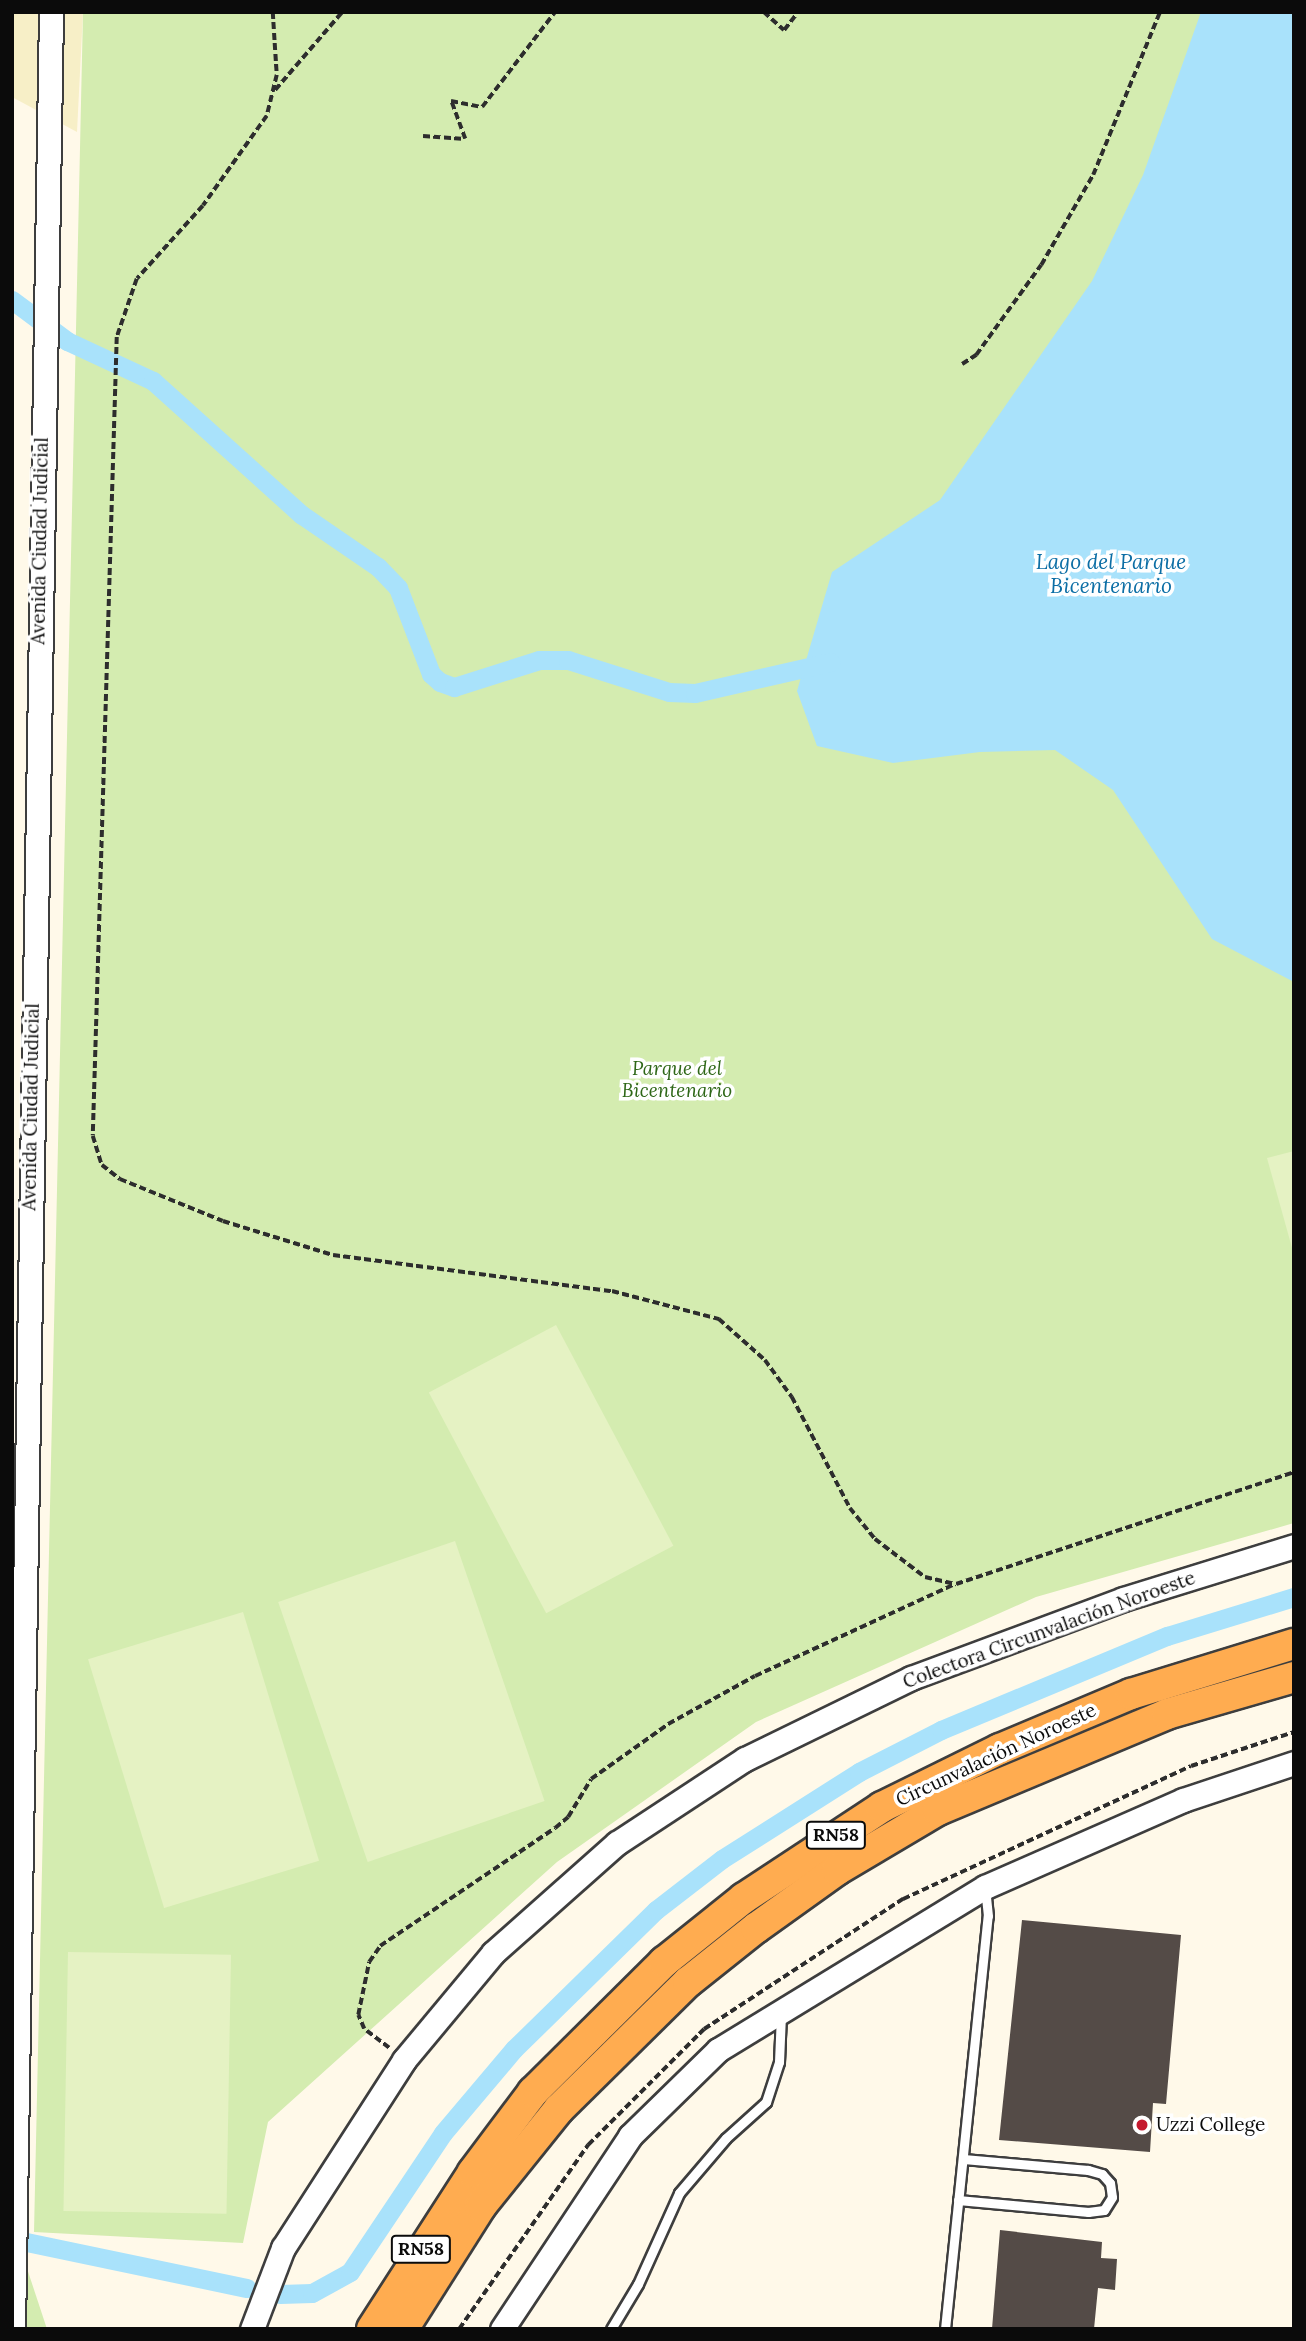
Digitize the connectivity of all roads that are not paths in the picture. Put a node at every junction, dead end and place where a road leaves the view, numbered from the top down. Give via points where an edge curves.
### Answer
1 (51, 12) edge
2 (1294, 1546) edge
3 (1294, 1644) edge
4 (1294, 1677) edge
5 (1294, 1763) edge
6 (985, 1887) junction
7 (781, 2010) junction
8 (963, 2159) junction
9 (958, 2200) junction
10 (13, 2280) edge
11 (13, 2329) edge
12 (252, 2329) edge
13 (372, 2329) edge
14 (403, 2329) edge
15 (502, 2329) edge
16 (611, 2329) edge
17 (945, 2329) edge

1 - 10 street, Avenida Ciudad Judicial
2 - 12 street, Colectora Circunvalación Noroeste via 1123,1599 911,1678 745,1759 617,1843 493,1953 404,2060 283,2248
3 - 13 highway, Circunvalación Noroeste / RN58 via 1131,1694 1000,1749 882,1807 744,1898 664,1962 533,2092 473,2172
4 - 14 highway, Circunvalación Noroeste / RN58 via 1167,1714 938,1811 837,1870 756,1928 688,1982 559,2109 481,2206
5 - 6 street via 1183,1800
6 - 7 street
6 - 8 lane via 988,1916
7 - 15 street via 718,2050 630,2136
7 - 16 lane via 779,2062 766,2102 726,2138 679,2193 638,2284
8 - 9 lane
8 - 9 lane via 1088,2170 1102,2174 1110,2183 1112,2197 1104,2210 1088,2212
9 - 17 lane
10 - 11 street, Avenida Ciudad Judicial

